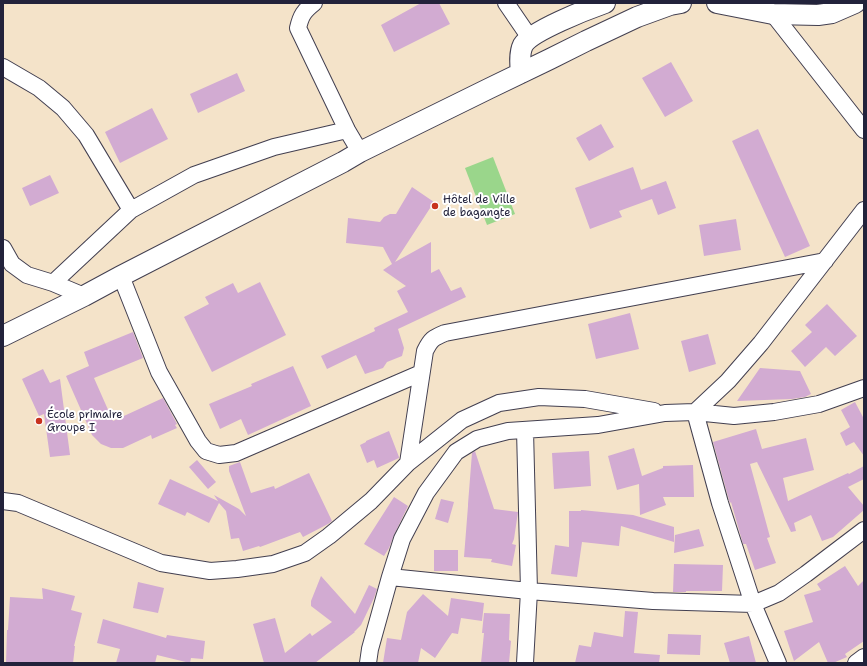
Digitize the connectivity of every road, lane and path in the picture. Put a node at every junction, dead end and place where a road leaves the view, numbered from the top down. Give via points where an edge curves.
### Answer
1 (314, 3) edge
2 (506, 3) edge
3 (605, 3) edge
4 (681, 3) edge
5 (717, 3) edge
6 (855, 3) edge
7 (773, 14) junction
8 (572, 16) junction
9 (530, 38) junction
10 (586, 41) junction
11 (3, 67) edge
12 (521, 73) junction
13 (347, 130) junction
14 (864, 130) edge
15 (360, 152) junction
16 (131, 210) junction
17 (864, 210) edge
18 (3, 248) edge
19 (825, 261) junction
20 (121, 276) junction
21 (54, 283) junction
22 (84, 296) junction
23 (3, 336) edge
24 (421, 373) junction
25 (864, 388) edge
26 (695, 412) junction
27 (665, 413) junction
28 (525, 430) junction
29 (408, 463) junction
30 (3, 501) edge
31 (864, 530) edge
32 (390, 577) junction
33 (529, 591) junction
34 (754, 604) junction
35 (864, 657) edge
36 (368, 663) edge
37 (525, 663) edge
38 (778, 663) edge
39 (856, 663) edge

1 - 13 street via 300,17 298,28
2 - 9 street
3 - 8 street
4 - 10 street via 637,17
5 - 7 street
6 - 7 street via 832,13 818,15
7 - 14 street
8 - 9 street
8 - 10 street
9 - 12 street via 523,45
10 - 12 street
11 - 16 street via 39,88 64,108 86,135
12 - 15 street
13 - 15 street
13 - 16 street via 274,147 194,175
15 - 20 street
16 - 21 street
17 - 19 street
18 - 21 street via 12,264 27,275
19 - 24 street via 445,333 430,342 425,351
19 - 26 street via 757,348 728,381
20 - 22 street
20 - 24 street via 159,372 206,451 219,455 236,453
21 - 22 street
22 - 23 street
24 - 29 street
25 - 26 street via 819,404 774,412 734,416
26 - 27 street
26 - 34 street via 720,503
27 - 28 street via 598,424
27 - 29 street via 585,399 540,397 499,403 462,420
28 - 32 street via 508,431 477,440 456,452 426,493 402,539
28 - 33 street
29 - 30 street via 371,500 305,553 273,564 237,570 210,570 161,563 18,503
31 - 34 street via 779,593
32 - 33 street
32 - 36 street
33 - 34 street via 653,601
33 - 37 street
34 - 38 street
35 - 39 street

